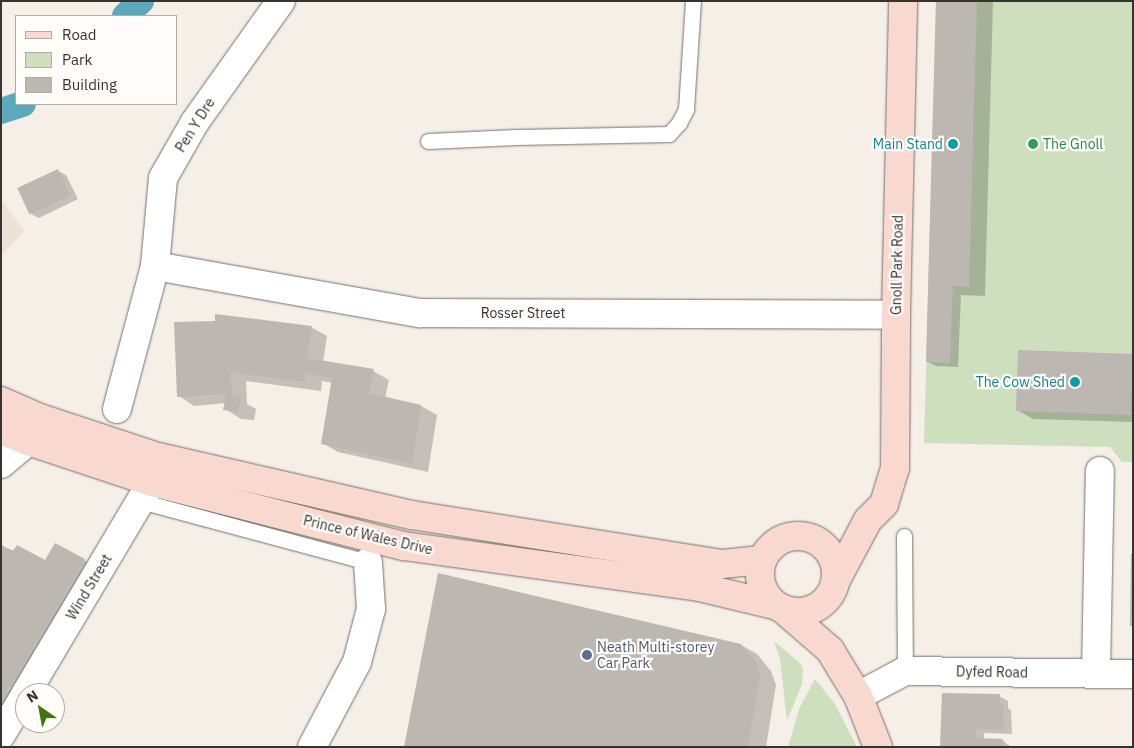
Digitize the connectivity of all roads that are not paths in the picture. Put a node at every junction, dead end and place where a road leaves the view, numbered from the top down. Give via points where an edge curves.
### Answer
1 (281, 1) edge
2 (693, 1) edge
3 (903, 1) edge
4 (428, 141) dead end
5 (155, 266) junction
6 (896, 315) junction
7 (1, 401) edge
8 (117, 410) dead end
9 (1, 430) edge
10 (28, 441) junction
11 (1, 464) edge
12 (1100, 471) dead end
13 (146, 492) junction
14 (868, 520) junction
15 (363, 535) junction
16 (904, 536) dead end
17 (814, 540) junction
18 (404, 546) junction
19 (762, 560) junction
20 (368, 562) junction
21 (832, 589) junction
22 (780, 608) junction
23 (830, 650) junction
24 (905, 671) junction
25 (1096, 673) junction
26 (1133, 674) edge
27 (33, 683) edge
28 (858, 696) junction
29 (15, 712) edge
30 (1, 735) edge
31 (312, 747) edge
32 (878, 747) edge

1 - 5 street, Pen Y Dre via 195,122 163,178
2 - 4 lane via 686,108 669,134
3 - 6 main road, Gnoll Park Road
5 - 6 street, Rosser Street via 420,313
5 - 8 street, Pen Y Dre
6 - 14 main road, Gnoll Park Road via 895,468 884,504
7 - 19 main road via 40,418 158,457 412,514 722,564
9 - 10 main road, Prince of Wales Drive
10 - 11 street
10 - 13 main road, Prince of Wales Drive
12 - 25 street
13 - 15 main road, Prince of Wales Drive
13 - 20 lane
13 - 27 street, Wind Street
14 - 17 main road, Gnoll Park Road
14 - 21 main road, Gnoll Park Road
15 - 18 main road, Prince of Wales Drive
15 - 20 lane
16 - 24 lane
17 - 19 main road via 802,536 778,541
17 - 21 main road via 832,557 836,570
18 - 20 lane
18 - 22 main road, Prince of Wales Drive via 699,587
19 - 22 main road via 760,584 765,596
20 - 31 street via 371,609 357,662
21 - 22 main road via 821,605 810,611 798,613
21 - 23 main road, Gnoll Park Road
22 - 23 main road
23 - 28 main road
24 - 25 street, Dyfed Road
24 - 28 street, Dyfed Road
25 - 26 street, Dyfed Road
28 - 32 main road
29 - 30 street, Wind Street

